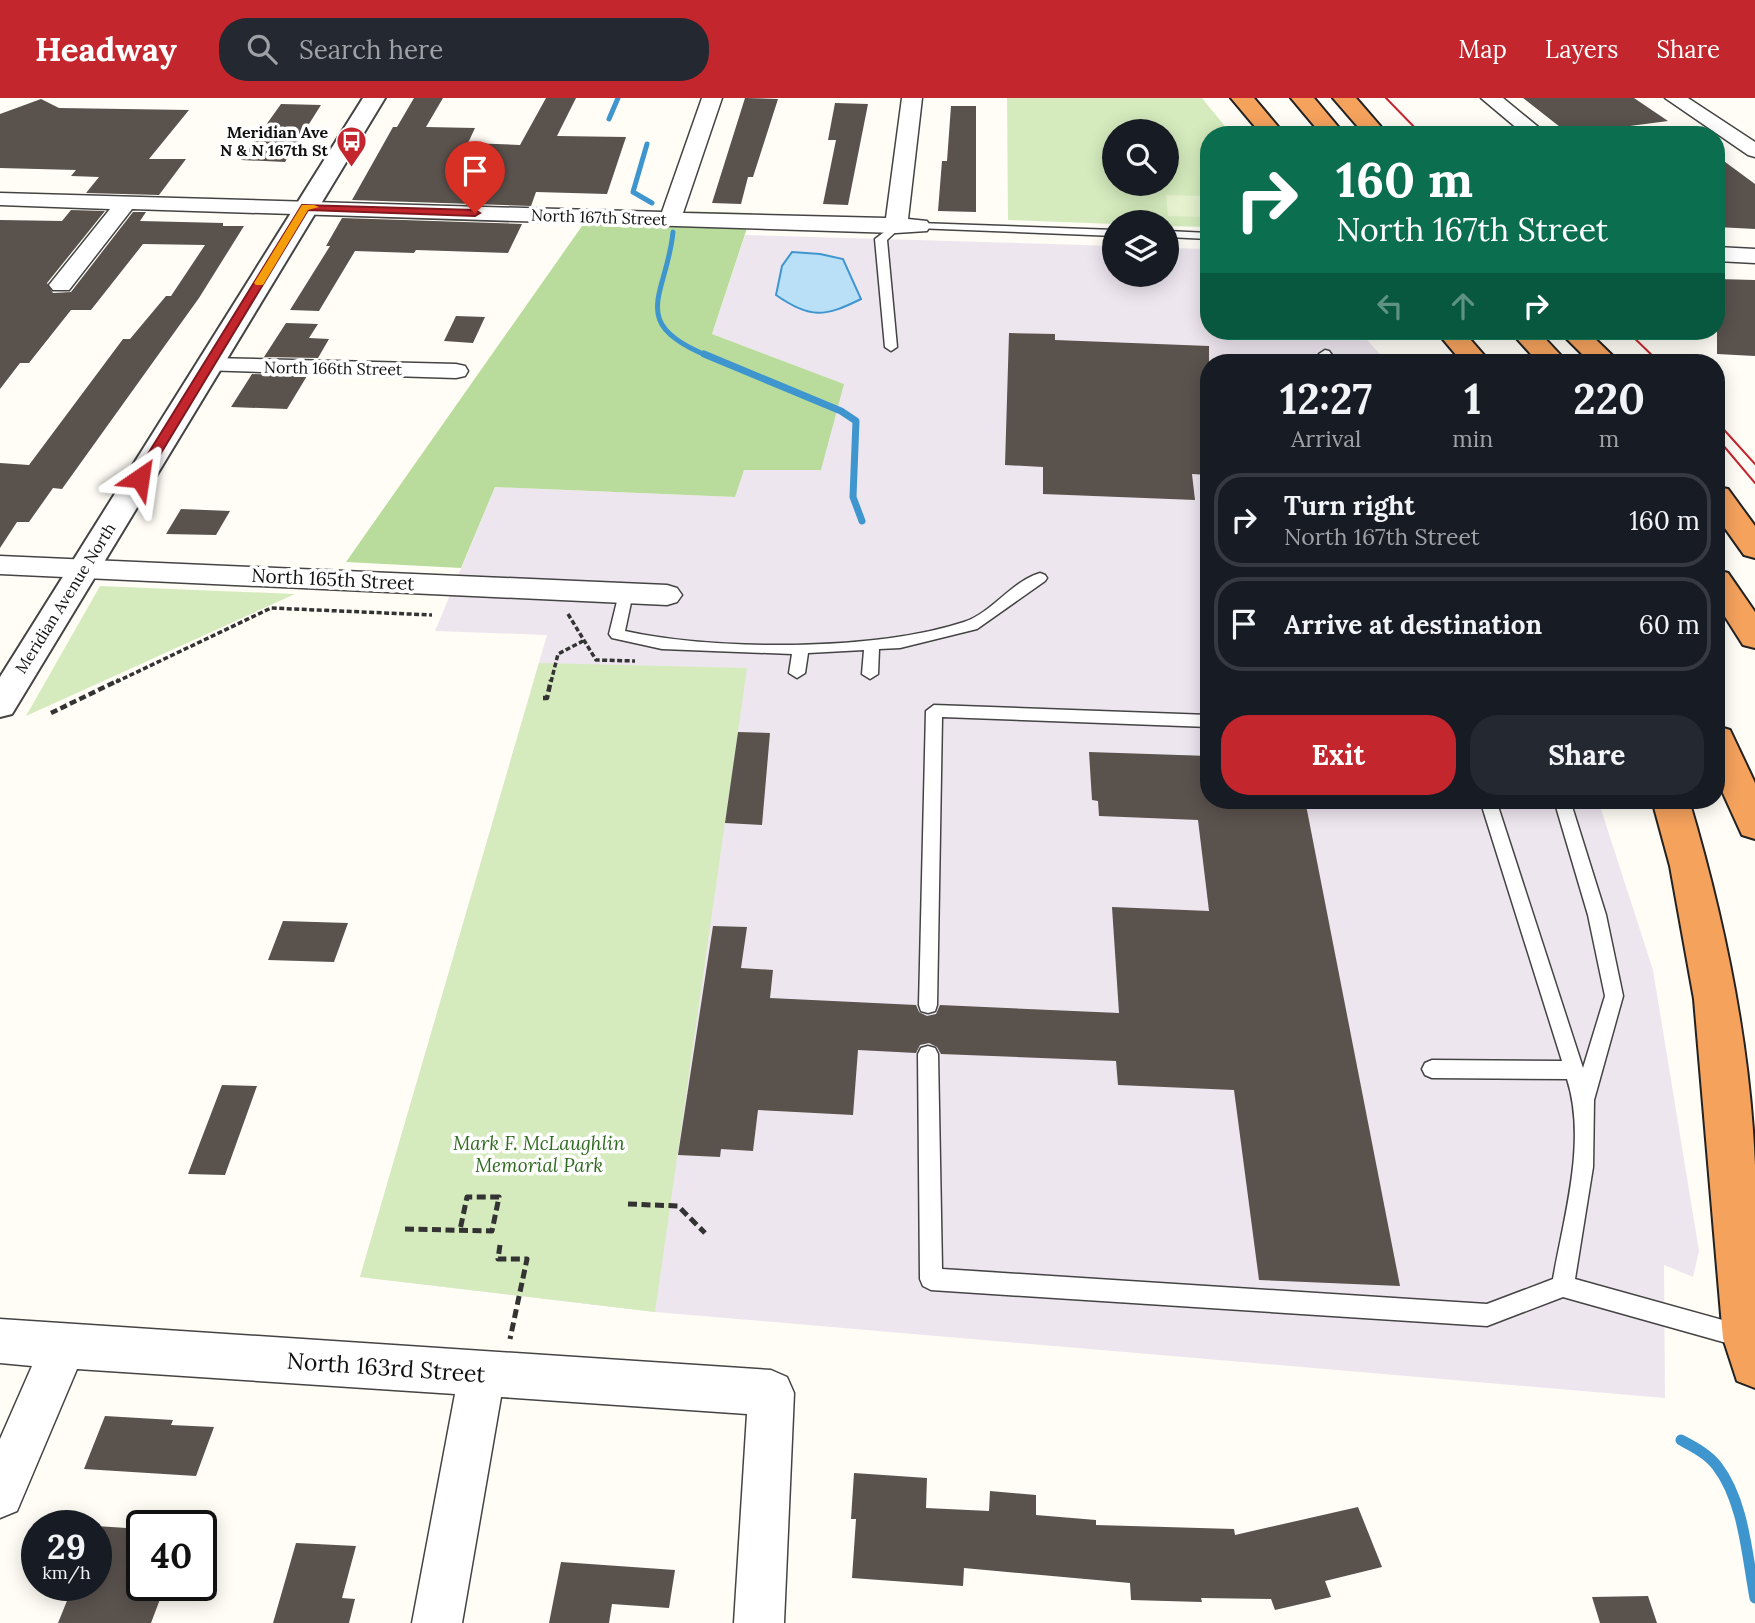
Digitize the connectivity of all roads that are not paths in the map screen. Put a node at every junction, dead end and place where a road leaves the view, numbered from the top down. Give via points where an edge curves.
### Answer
1 (373, 98) edge
2 (712, 98) edge
3 (912, 98) edge
4 (1242, 98) edge
5 (1302, 98) edge
6 (1344, 98) edge
7 (1491, 98) edge
8 (1675, 98) edge
9 (1266, 126) edge
10 (1326, 126) edge
11 (1369, 126) edge
12 (1527, 126) edge
13 (1717, 126) edge
14 (1725, 131) edge
15 (1755, 151) edge
16 (0, 199) edge
17 (127, 202) junction
18 (305, 207) junction
19 (670, 220) junction
20 (897, 226) junction
21 (919, 226) joint
22 (1102, 233) edge
23 (1179, 235) edge
24 (1200, 236) edge
25 (1725, 254) edge
26 (1755, 256) edge
27 (61, 285) dead end
28 (1457, 340) edge
29 (1532, 340) edge
30 (1582, 340) edge
31 (891, 347) dead end
32 (1469, 354) edge
33 (1545, 354) edge
34 (1597, 354) edge
35 (210, 365) junction
36 (456, 371) dead end
37 (1725, 507) edge
38 (1755, 548) edge
39 (0, 565) edge
40 (83, 568) junction
41 (1040, 578) dead end
42 (1725, 592) edge
43 (626, 593) junction
44 (667, 595) dead end
45 (1755, 637) edge
46 (872, 645) junction
47 (801, 648) junction
48 (797, 673) dead end
49 (870, 674) dead end
50 (0, 705) edge
51 (1200, 721) edge
52 (1725, 757) edge
53 (1491, 809) edge
54 (1565, 809) edge
55 (1673, 809) edge
56 (1755, 825) edge
57 (928, 1005) dead end
58 (928, 1054) dead end
59 (1432, 1069) dead end
60 (1574, 1070) junction
61 (1584, 1100) junction
62 (1563, 1286) junction
63 (0, 1340) edge
64 (64, 1345) junction
65 (1753, 1347) edge
66 (482, 1373) junction
67 (0, 1494) edge
68 (437, 1623) edge
69 (759, 1623) edge

1 - 18 street, Meridian Avenue North
2 - 19 street
3 - 20 street
4 - 9 highway
5 - 10 highway
6 - 11 highway
7 - 12 street
8 - 13 street
14 - 15 street
16 - 17 street, North 167th Street
17 - 18 street, North 167th Street
17 - 27 street
18 - 19 street, North 167th Street
18 - 35 street, Meridian Avenue North
19 - 20 street, North 167th Street
20 - 21 street, North 167th Street
20 - 31 lane via 881,239
21 - 22 lane, North 167th Street
23 - 24 lane
25 - 26 street
28 - 32 highway
29 - 33 highway
30 - 34 highway
35 - 36 street, North 166th Street
35 - 40 street, Meridian Avenue North
37 - 38 highway
39 - 40 street, North 165th Street
40 - 43 street, North 165th Street
40 - 50 street, Meridian Avenue North
41 - 46 lane via 972,625 901,643
42 - 45 highway
43 - 44 street, North 165th Street
43 - 47 lane via 617,634 662,644
46 - 47 lane
46 - 49 lane
47 - 48 lane
51 - 57 lane via 934,711
52 - 56 highway
53 - 60 lane
54 - 61 lane via 1597,915 1614,996
55 - 65 highway via 1688,853 1709,950
58 - 62 lane via 931,1279 1487,1315
59 - 60 lane
60 - 61 lane
61 - 62 lane via 1583,1167
62 - 65 lane
63 - 64 street, North 163rd Street
64 - 66 street, North 163rd Street
64 - 67 street
66 - 68 street
66 - 69 street, North 163rd Street via 771,1393

